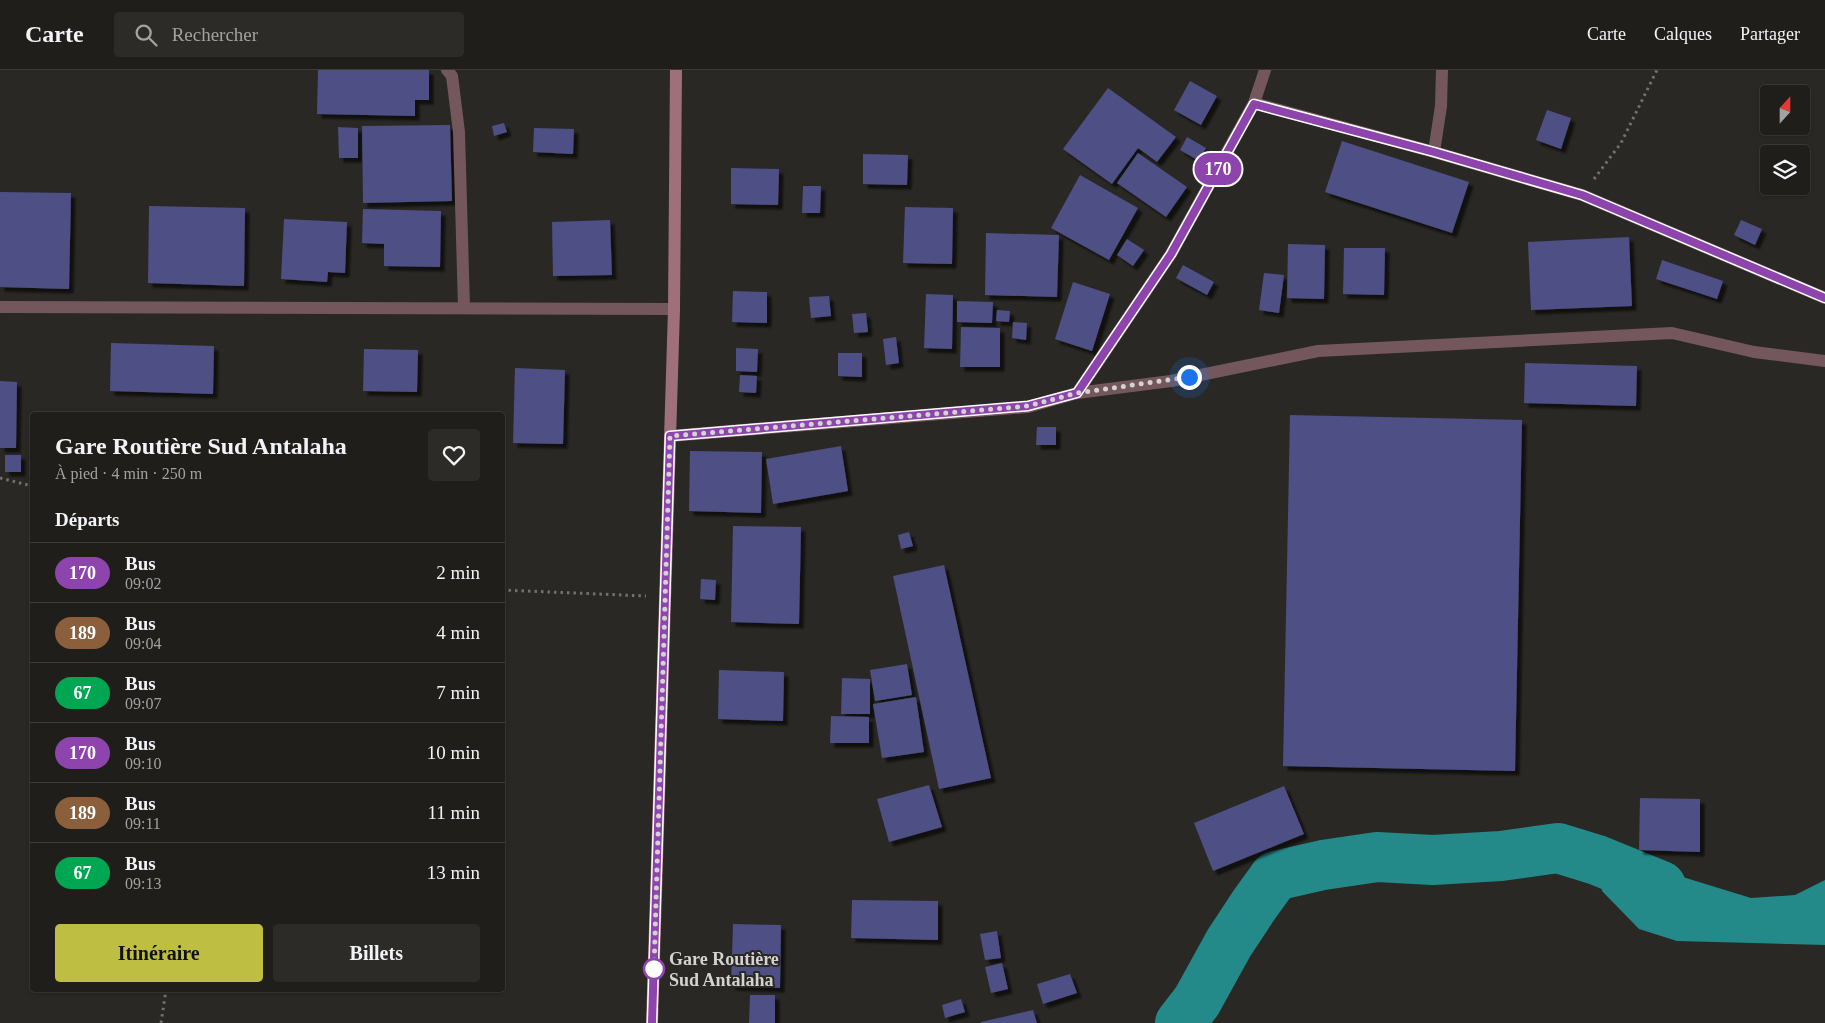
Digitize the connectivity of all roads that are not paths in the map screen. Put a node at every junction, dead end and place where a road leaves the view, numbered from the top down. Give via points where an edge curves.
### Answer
1 (447, 70) edge
2 (676, 70) edge
3 (1265, 70) edge
4 (1442, 70) edge
5 (1254, 104) junction
6 (1434, 152) junction
7 (1825, 298) edge
8 (0, 307) edge
9 (464, 308) junction
10 (674, 309) junction
11 (1825, 361) edge
12 (1077, 393) junction
13 (670, 436) junction
14 (652, 1023) edge

1 - 9 street via 452,76 459,132
2 - 10 street
3 - 5 street
4 - 6 street via 1441,106
5 - 6 street
5 - 12 street via 1171,254
6 - 7 street via 1582,195
8 - 9 street
9 - 10 street
10 - 13 street
11 - 12 street via 1754,352 1672,333 1318,351 1170,381
12 - 13 street via 1028,406
13 - 14 street

